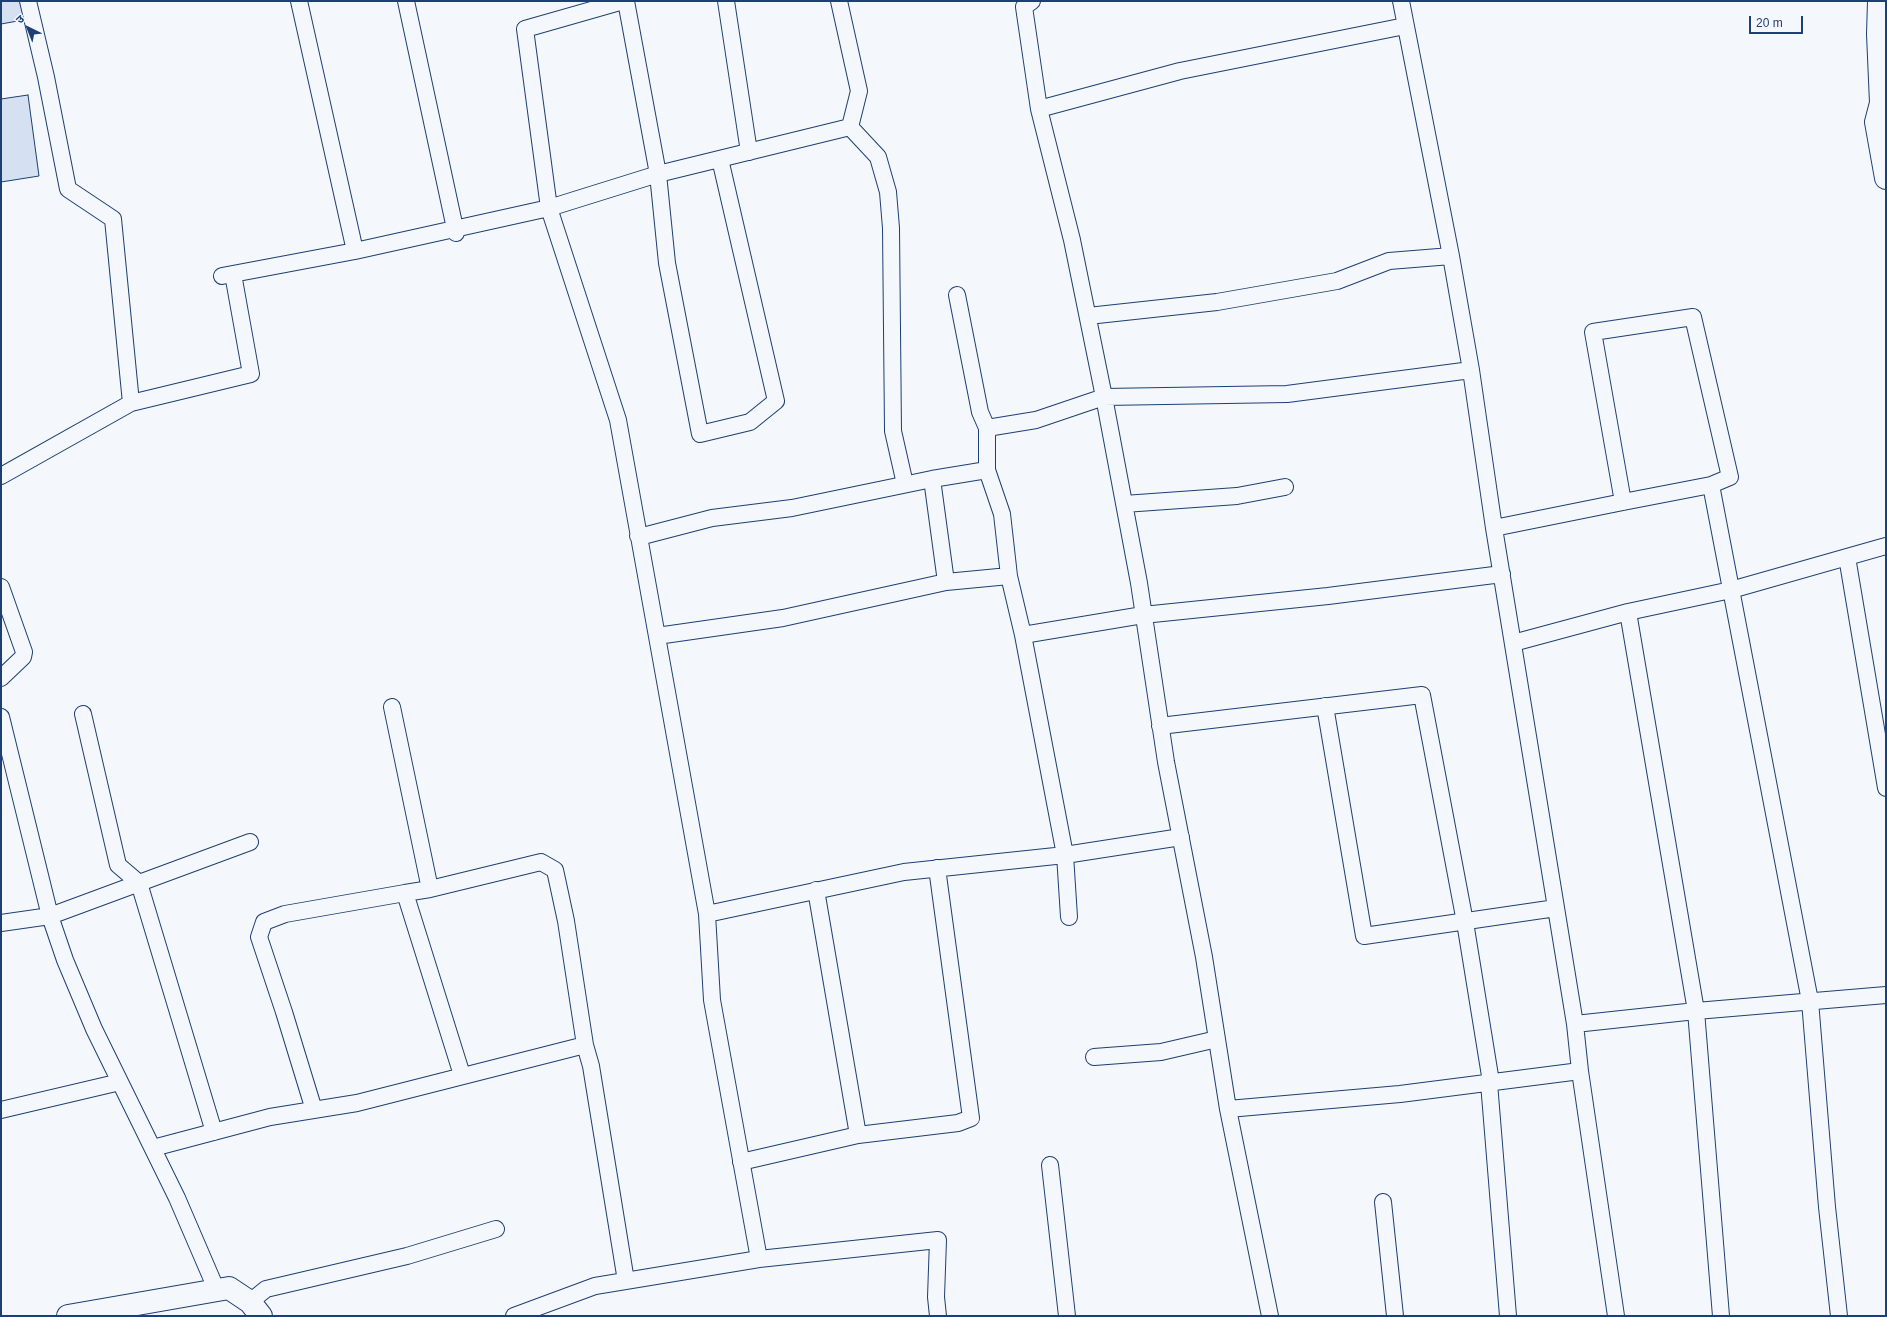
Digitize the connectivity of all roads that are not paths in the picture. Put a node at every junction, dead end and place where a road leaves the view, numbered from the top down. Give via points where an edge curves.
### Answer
1 (28, 1) edge
2 (299, 1) edge
3 (406, 1) edge
4 (623, 1) edge
5 (626, 1) edge
6 (726, 1) edge
7 (839, 1) edge
8 (1032, 1) edge
9 (1401, 1) edge
10 (1879, 1) edge
11 (1405, 26) junction
12 (1039, 109) junction
13 (1883, 111) edge
14 (850, 127) junction
15 (749, 152) junction
16 (720, 159) junction
17 (658, 174) junction
18 (1886, 178) edge
19 (550, 208) junction
20 (455, 231) junction
21 (355, 251) junction
22 (1451, 256) junction
23 (957, 295) dead end
24 (1088, 316) junction
25 (1471, 370) junction
26 (1104, 397) junction
27 (132, 403) junction
28 (987, 428) junction
29 (987, 470) junction
30 (1, 476) edge
31 (932, 479) junction
32 (905, 484) junction
33 (1711, 485) junction
34 (1285, 487) dead end
35 (1623, 502) junction
36 (1124, 504) junction
37 (1494, 528) junction
38 (638, 536) junction
39 (1886, 546) edge
40 (1847, 557) junction
41 (1502, 574) junction
42 (1010, 576) junction
43 (946, 582) junction
44 (1, 587) edge
45 (1732, 590) junction
46 (1628, 612) junction
47 (1143, 615) junction
48 (657, 636) junction
49 (1023, 636) junction
50 (1513, 643) junction
51 (1, 678) edge
52 (1325, 706) junction
53 (392, 707) dead end
54 (83, 714) dead end
55 (1, 717) edge
56 (1160, 726) junction
57 (1886, 788) edge
58 (1181, 837) junction
59 (250, 842) dead end
60 (1065, 855) junction
61 (936, 868) junction
62 (139, 883) junction
63 (430, 889) junction
64 (816, 890) junction
65 (405, 893) junction
66 (1556, 908) junction
67 (707, 914) junction
68 (50, 916) junction
69 (1069, 917) dead end
70 (1465, 922) junction
71 (1, 923) edge
72 (1886, 995) edge
73 (1810, 1001) junction
74 (1696, 1011) junction
75 (1575, 1024) junction
76 (1217, 1039) junction
77 (585, 1045) junction
78 (1094, 1057) dead end
79 (1580, 1071) junction
80 (462, 1075) junction
81 (120, 1082) junction
82 (1489, 1082) junction
83 (1228, 1109) junction
84 (1, 1110) edge
85 (314, 1110) junction
86 (214, 1132) junction
87 (858, 1135) junction
88 (153, 1148) junction
89 (741, 1162) junction
90 (1050, 1165) dead end
91 (1383, 1202) dead end
92 (496, 1229) dead end
93 (759, 1259) junction
94 (626, 1280) junction
95 (217, 1291) junction
96 (255, 1309) edge
97 (68, 1316) edge
98 (514, 1316) edge
99 (938, 1316) edge
100 (1067, 1316) edge
101 (1270, 1316) edge
102 (1395, 1316) edge
103 (1508, 1316) edge
104 (1616, 1316) edge
105 (1721, 1316) edge
106 (1839, 1316) edge

1 - 27 street via 68,189 113,219
2 - 21 street
3 - 20 street
4 - 19 street via 525,29
5 - 17 street
6 - 15 street
7 - 14 street via 859,91
8 - 12 street via 1024,7
9 - 11 street
10 - 13 street via 1878,34
11 - 12 street via 1180,71
11 - 22 street
12 - 24 street
13 - 18 street
14 - 15 street
14 - 32 street via 878,157 888,192 891,228 893,430
15 - 16 street
16 - 17 street
16 - 17 street via 776,401 750,422 700,434 667,263
17 - 19 street
19 - 20 street
19 - 38 street via 618,420
20 - 21 street
21 - 27 street via 228,275 251,374
22 - 24 street via 1389,261 1337,281 1217,302
22 - 25 street
23 - 28 street via 980,412
24 - 26 street
25 - 26 street via 1287,394
25 - 37 street
26 - 28 street via 1036,420
26 - 36 street
27 - 30 street
28 - 29 street
29 - 31 street
29 - 42 street via 1002,514
31 - 32 street
31 - 43 street
32 - 38 street via 792,508 712,518
33 - 35 street
33 - 35 street via 1730,477 1693,317 1592,332
33 - 45 street
34 - 36 street via 1237,496
35 - 37 street
36 - 47 street
37 - 41 street
38 - 48 street
39 - 40 street
40 - 45 street
40 - 57 street
41 - 47 street via 1328,596
41 - 50 street
42 - 43 street
42 - 49 street
43 - 48 street via 783,618
44 - 51 street via 24,652 23,657
45 - 46 street
45 - 73 street
46 - 50 street
46 - 74 street
47 - 49 street
47 - 56 street
48 - 67 street
49 - 60 street
50 - 66 street
52 - 56 street
52 - 70 street via 1422,695
52 - 70 street via 1364,936
53 - 63 street
54 - 62 street via 118,865
55 - 68 street
56 - 58 street
58 - 60 street
58 - 76 street
59 - 62 street
60 - 61 street
60 - 69 street
61 - 64 street
61 - 87 street via 971,1118 958,1124
62 - 68 street
62 - 86 street
63 - 65 street
63 - 77 street via 541,862 555,870 566,921
64 - 67 street
64 - 87 street
65 - 80 street
65 - 85 street via 285,914 264,922 259,937
66 - 70 street
66 - 75 street
67 - 89 street via 712,1000
68 - 71 street
68 - 81 street via 64,960
70 - 82 street
72 - 73 street
73 - 74 street
73 - 106 street
74 - 75 street
74 - 105 street
75 - 79 street
76 - 78 street via 1160,1052
76 - 83 street
77 - 80 street
77 - 94 street via 591,1066
79 - 82 street
79 - 104 street
80 - 85 street via 357,1102
81 - 84 street
81 - 88 street
82 - 83 street via 1400,1094
82 - 103 street
83 - 101 street
85 - 86 street via 270,1117
86 - 88 street
87 - 89 street
88 - 95 street
89 - 93 street
90 - 100 street
91 - 102 street
92 - 96 street via 406,1256 266,1289
93 - 94 street
93 - 99 street via 938,1240
94 - 98 street via 595,1286
95 - 96 street via 229,1288
95 - 97 street

